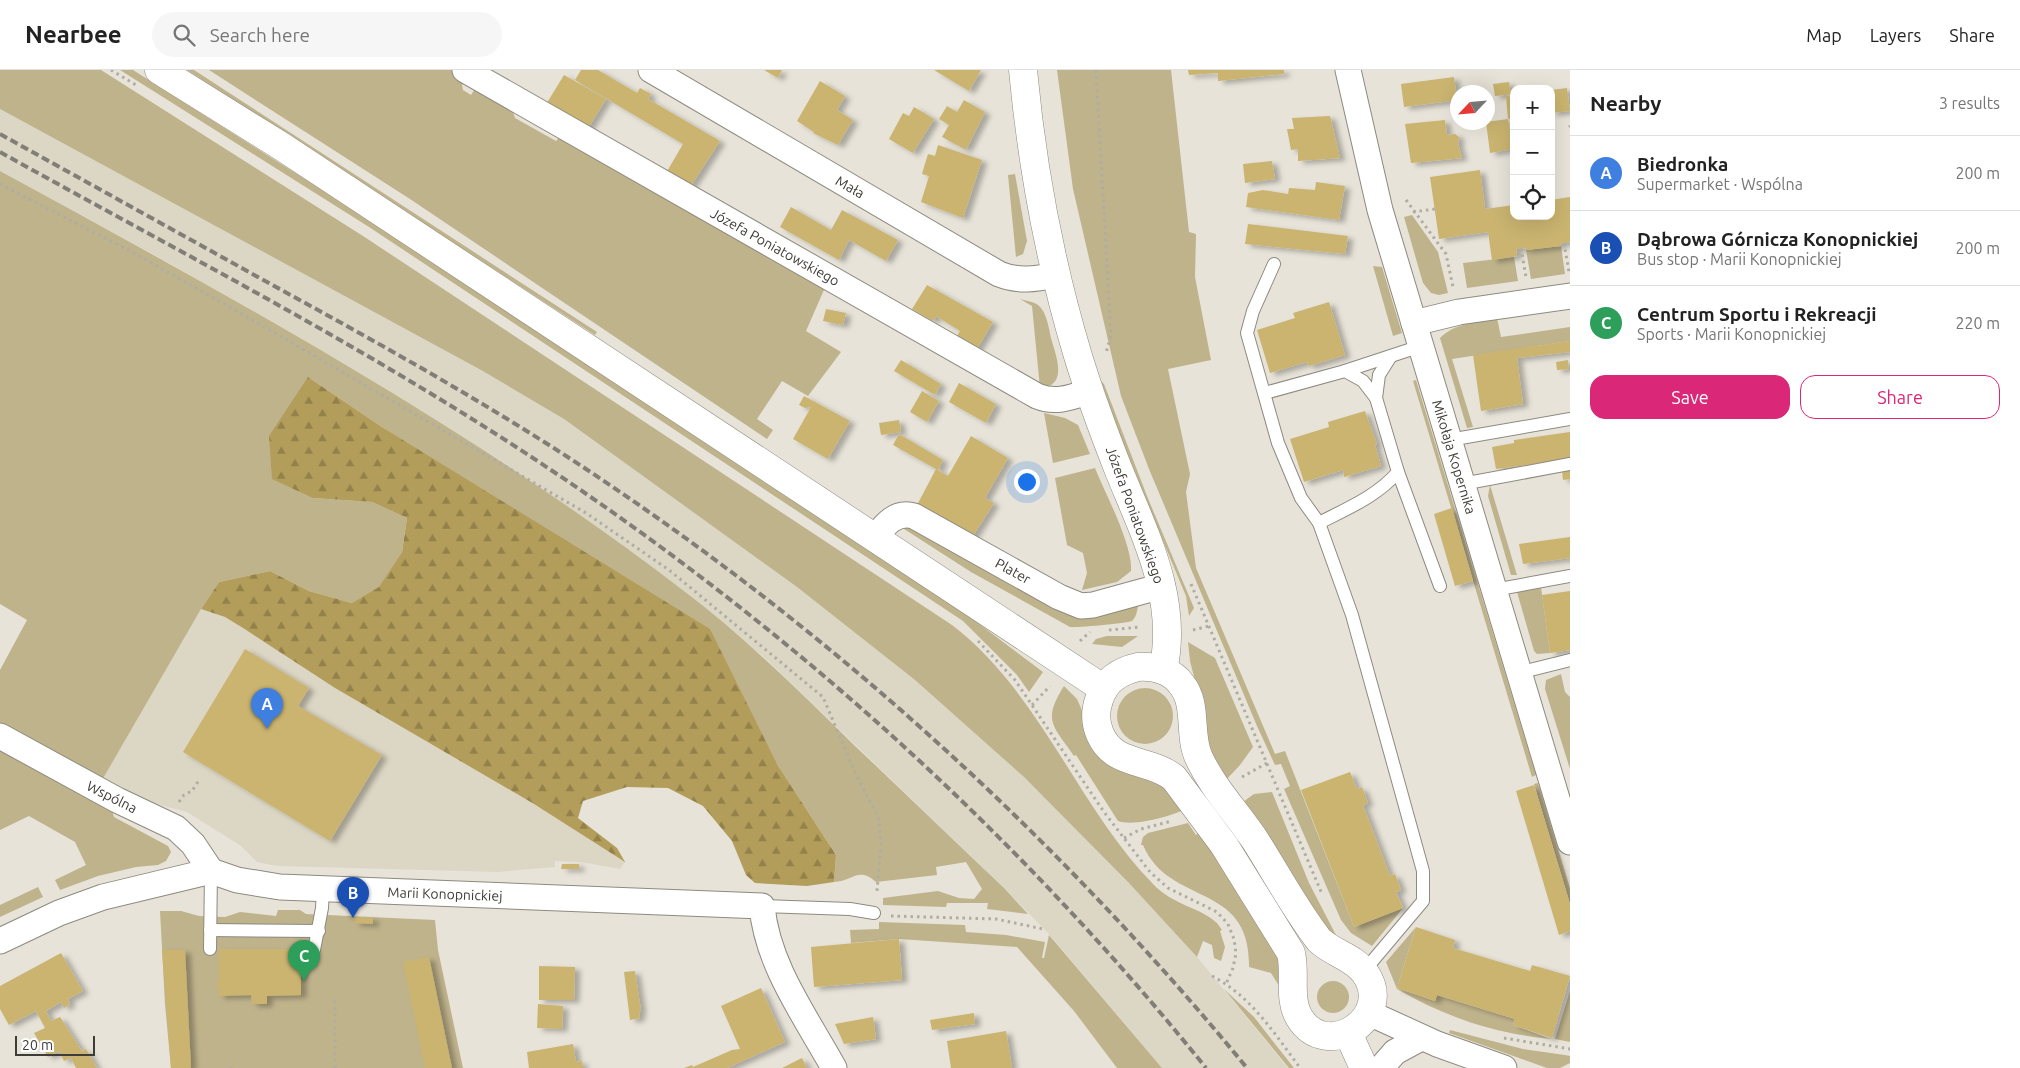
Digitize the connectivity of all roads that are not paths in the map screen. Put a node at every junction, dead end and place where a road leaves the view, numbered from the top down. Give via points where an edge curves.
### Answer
1 (159, 70) edge
2 (466, 70) edge
3 (651, 70) edge
4 (1023, 70) edge
5 (1348, 70) edge
6 (1274, 264) dead end
7 (1056, 275) junction
8 (1570, 296) edge
9 (1417, 334) junction
10 (1391, 356) junction
11 (1345, 371) junction
12 (1090, 391) junction
13 (1265, 393) junction
14 (1376, 398) junction
15 (1570, 419) edge
16 (1449, 440) junction
17 (1570, 464) edge
18 (1398, 472) junction
19 (1462, 484) junction
20 (1319, 523) junction
21 (876, 537) junction
22 (1570, 576) edge
23 (1162, 586) junction
24 (1440, 586) dead end
25 (1494, 590) junction
26 (1570, 660) edge
27 (1163, 670) junction
28 (1518, 673) junction
29 (1104, 689) junction
30 (0, 736) edge
31 (1570, 842) edge
32 (211, 871) junction
33 (323, 889) junction
34 (762, 906) junction
35 (874, 913) road end
36 (210, 930) junction
37 (319, 931) junction
38 (0, 941) edge
39 (210, 949) dead end
40 (314, 950) dead end
41 (1364, 971) junction
42 (1369, 1013) junction
43 (1348, 1033) junction
44 (1421, 1038) junction
45 (834, 1068) edge
46 (1364, 1068) edge
47 (1381, 1068) edge
48 (1504, 1068) edge

1 - 21 street via 289,151
2 - 12 street, Józefa Poniatowskiego via 1038,396 1061,400
3 - 7 street, Mała via 999,274 1026,280
4 - 7 street, Józefa Poniatowskiego via 1037,180
5 - 9 street, Mikołaja Kopernika via 1378,205
6 - 13 lane via 1247,333
7 - 12 street, Józefa Poniatowskiego
8 - 9 street via 1459,312
9 - 10 lane
9 - 16 street, Mikołaja Kopernika
10 - 11 lane
10 - 14 lane via 1379,375
11 - 13 lane
11 - 14 lane via 1363,381
12 - 23 street, Józefa Poniatowskiego
13 - 20 lane via 1278,443 1301,498
14 - 18 lane
15 - 16 lane
16 - 19 street, Mikołaja Kopernika
17 - 19 lane
18 - 20 lane via 1384,488
18 - 24 lane
19 - 25 street, Mikołaja Kopernika
20 - 41 lane via 1352,615 1422,871 1423,901
21 - 23 street, Plater via 888,521 914,516 1059,597 1081,606 1100,604
21 - 29 street
22 - 25 lane
23 - 27 street, Józefa Poniatowskiego via 1168,618
25 - 28 street, Mikołaja Kopernika
26 - 28 lane
27 - 29 street via 1145,666 1129,669 1111,680
27 - 41 street via 1186,690 1191,706 1192,736 1202,765 1264,854 1313,933 1329,949
28 - 31 street, Mikołaja Kopernika
29 - 43 street via 1096,712 1097,726 1106,744 1125,759 1164,770 1179,783 1224,845 1286,943 1294,967 1294,1003 1300,1018 1321,1034
30 - 32 street, Wspólna via 116,800 176,828 193,844
32 - 33 street, Marii Konopnickiej via 251,883
32 - 36 lane
32 - 38 street via 103,897 54,915
33 - 34 street, Marii Konopnickiej
33 - 37 lane
34 - 35 lane, Marii Konopnickiej
34 - 45 street via 765,931 774,957
36 - 37 lane
36 - 39 lane
37 - 40 lane
41 - 42 street via 1372,994
42 - 43 street
42 - 44 street
43 - 46 street
44 - 47 street via 1395,1052
44 - 48 street

